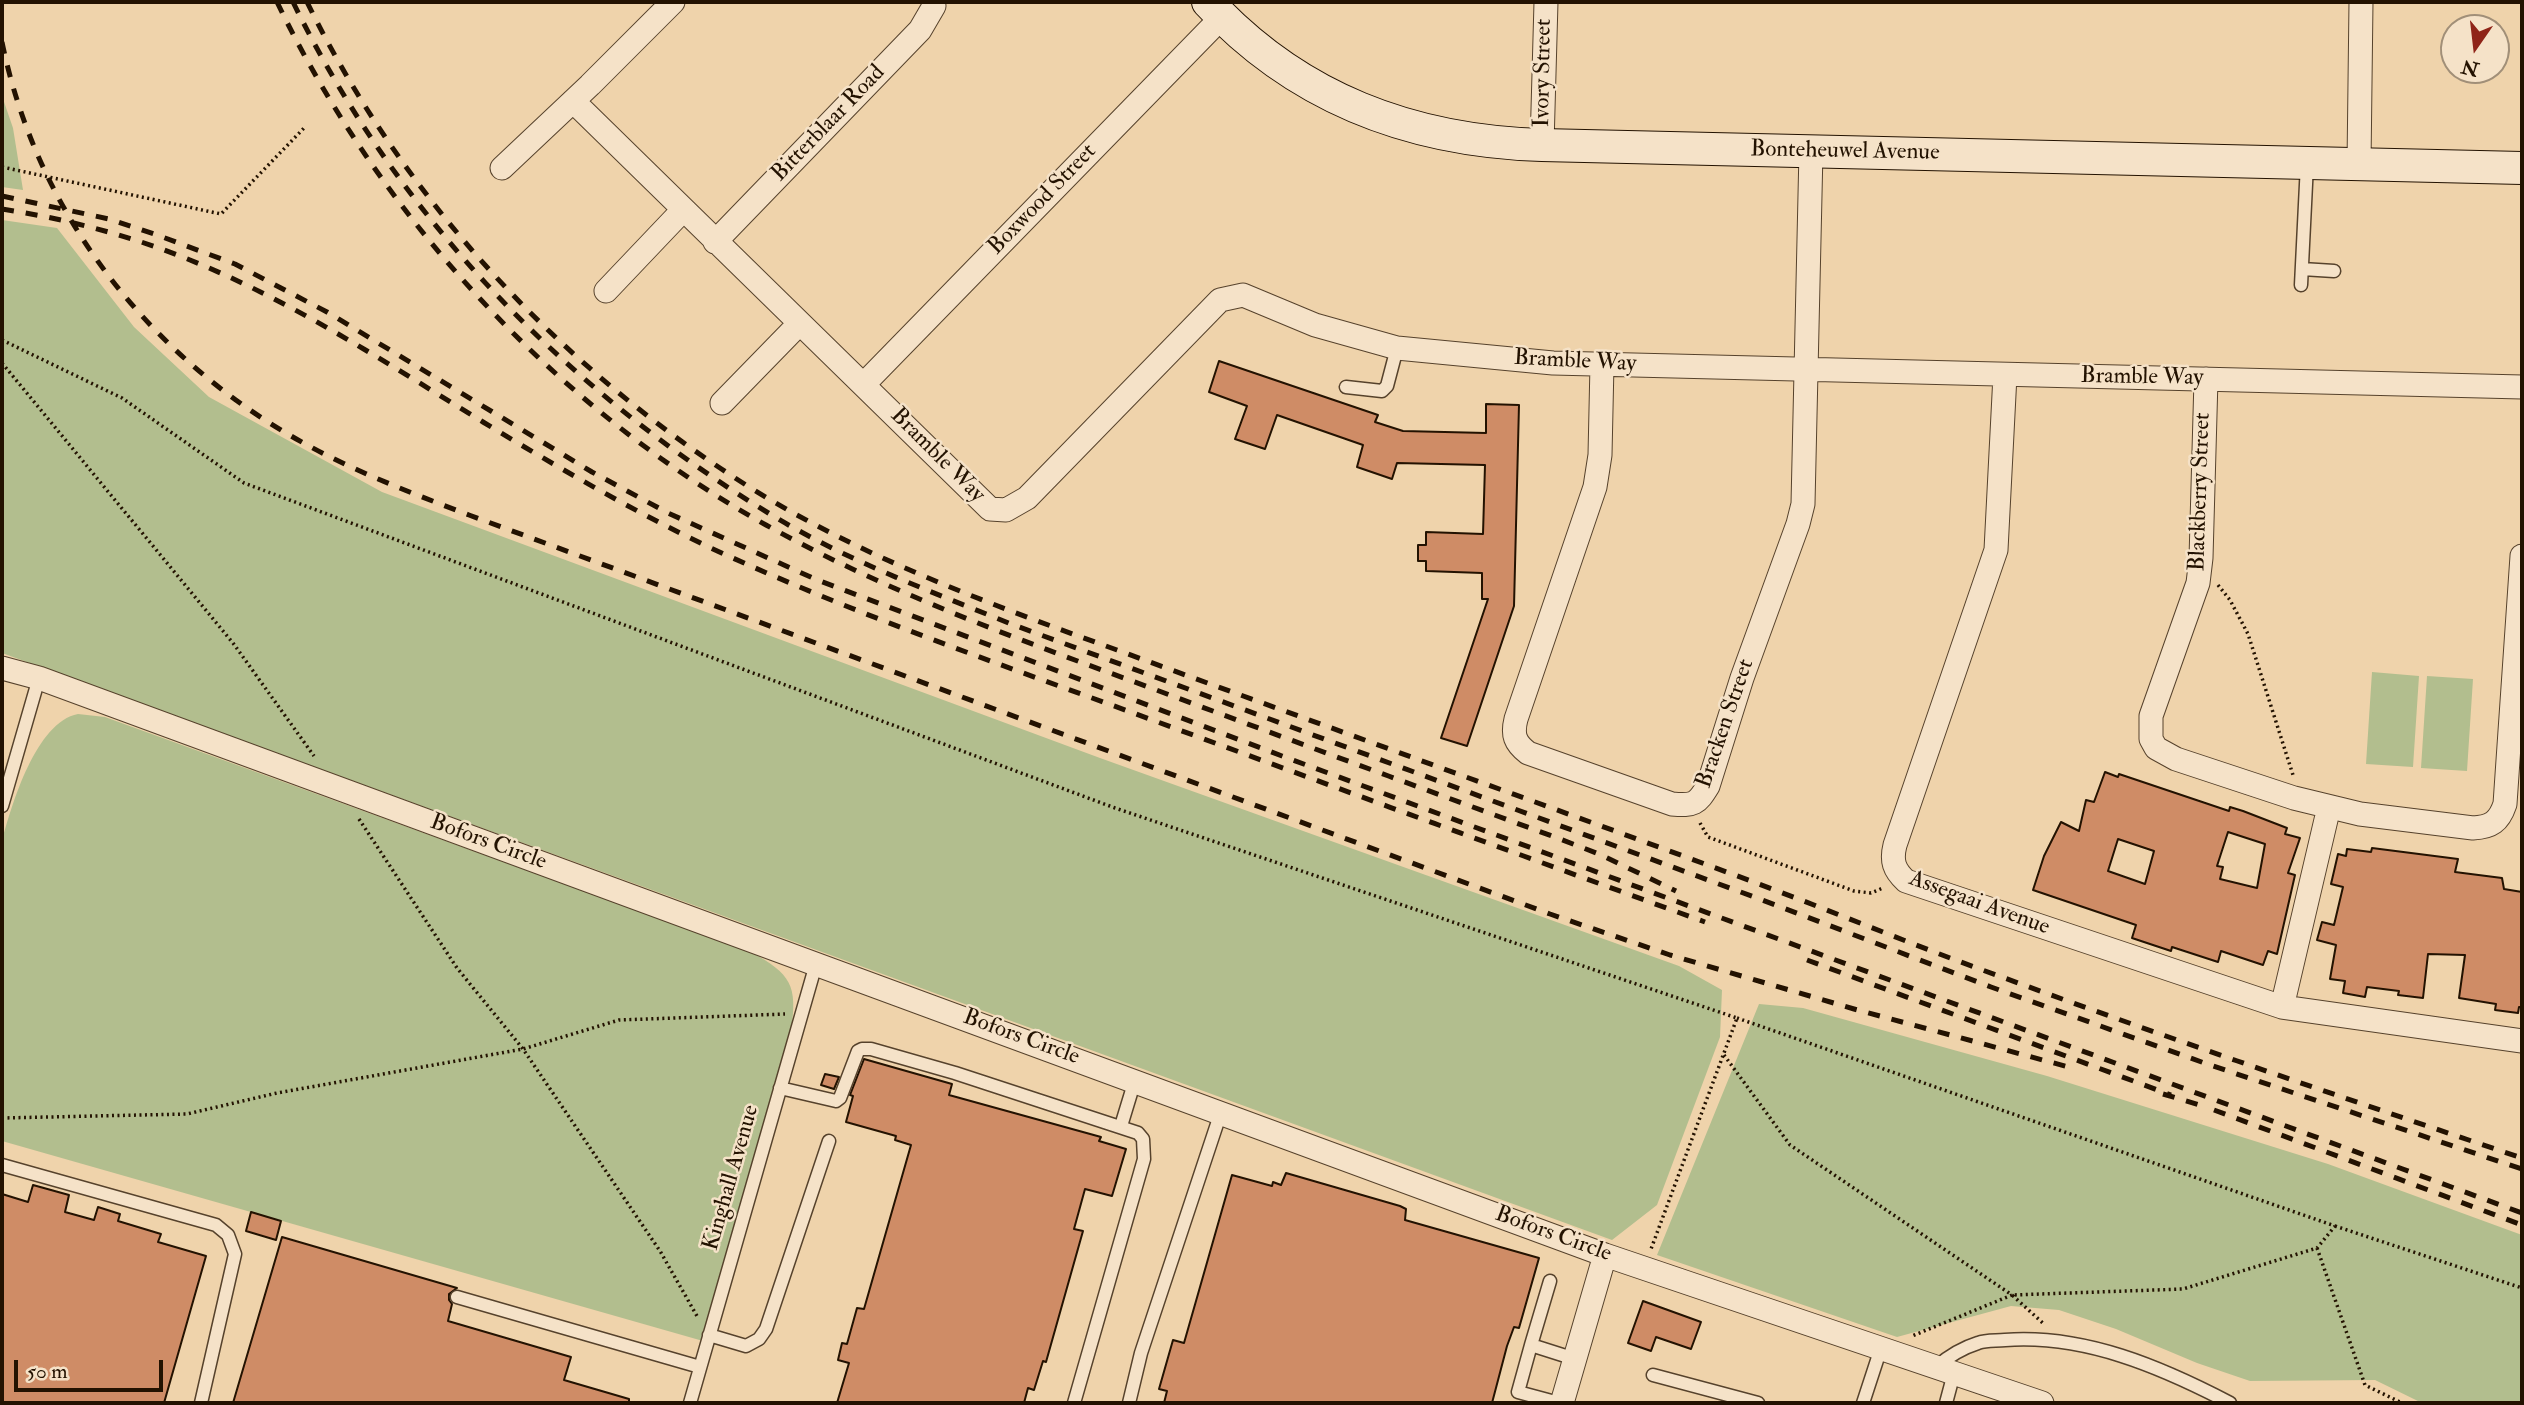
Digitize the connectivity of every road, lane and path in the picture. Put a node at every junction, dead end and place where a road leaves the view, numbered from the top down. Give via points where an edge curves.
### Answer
1 (673, 2) edge
2 (933, 2) edge
3 (1546, 2) edge
4 (2361, 2) edge
5 (1215, 9) edge
6 (573, 101) junction
7 (306, 125) dead end
8 (1542, 145) junction
9 (1811, 151) junction
10 (2307, 163) junction
11 (2359, 164) junction
12 (2, 167) edge
13 (502, 167) dead end
14 (2522, 169) edge
15 (683, 210) junction
16 (715, 242) junction
17 (2302, 269) junction
18 (2334, 271) dead end
19 (2301, 285) dead end
20 (606, 291) dead end
21 (799, 324) junction
22 (2, 340) edge
23 (1397, 348) junction
24 (2, 363) edge
25 (1602, 364) junction
26 (1806, 369) junction
27 (2005, 375) junction
28 (2206, 379) junction
29 (864, 383) junction
30 (1346, 387) dead end
31 (2522, 387) edge
32 (722, 403) dead end
33 (2522, 556) edge
34 (2198, 583) junction
35 (2, 668) edge
36 (38, 678) junction
37 (338, 789) junction
38 (2294, 798) junction
39 (2, 806) edge
40 (2329, 807) junction
41 (1697, 818) dead end
42 (1890, 885) dead end
43 (816, 964) junction
44 (2282, 1007) junction
45 (801, 1014) junction
46 (1737, 1018) junction
47 (2522, 1041) edge
48 (523, 1049) junction
49 (1724, 1055) junction
50 (1135, 1080) junction
51 (780, 1088) junction
52 (1222, 1112) junction
53 (2, 1118) edge
54 (1121, 1126) junction
55 (829, 1141) dead end
56 (2, 1165) edge
57 (2334, 1226) junction
58 (2317, 1248) junction
59 (1605, 1255) junction
60 (1644, 1268) junction
61 (1550, 1281) dead end
62 (2522, 1288) edge
63 (2012, 1295) junction
64 (457, 1297) dead end
65 (709, 1335) junction
66 (2065, 1342) junction
67 (1531, 1345) junction
68 (1881, 1348) junction
69 (1575, 1359) junction
70 (700, 1367) junction
71 (1945, 1370) junction
72 (1653, 1375) dead end
73 (1516, 1398) edge
74 (2035, 1402) edge
75 (201, 1403) edge
76 (690, 1403) edge
77 (1073, 1403) edge
78 (1129, 1403) edge
79 (1561, 1403) edge
80 (1759, 1403) edge
81 (1863, 1403) edge
82 (1947, 1403) edge
83 (2230, 1403) edge
84 (2402, 1403) edge

1 - 6 street
2 - 16 street, Bitterblaar Road via 920,30
3 - 8 street, Ivory Street
4 - 11 street
5 - 8 street, Bonteheuwel Avenue via 1258,48 1305,80 1376,115 1458,138
5 - 29 street, Boxwood Street
6 - 13 street
6 - 15 street, Bramble Way
7 - 12 path via 221,214
8 - 9 street, Bonteheuwel Avenue
9 - 10 street, Bonteheuwel Avenue
9 - 26 street, Bracken Street
10 - 11 street, Bonteheuwel Avenue
10 - 17 lane
11 - 14 street, Bonteheuwel Avenue
15 - 16 street, Bramble Way
15 - 20 street
16 - 21 street, Bramble Way
17 - 18 lane
17 - 19 lane
21 - 29 street, Bramble Way
21 - 32 street
22 - 46 path via 122,398 244,484 1115,808
23 - 25 street, Bramble Way
23 - 29 street, Bramble Way via 1315,325 1243,295 1220,300 1027,498 1006,510 990,509
23 - 30 lane via 1382,391
24 - 37 path via 233,643
25 - 26 street, Bramble Way
25 - 26 street, Bracken Street via 1595,486 1516,719 1514,737 1528,753 1672,804 1690,806 1708,786 1798,523 1804,486
26 - 27 street, Bramble Way
27 - 28 street, Bramble Way
27 - 44 street, Assegaai Avenue via 1996,550 1895,845 1894,865 1906,881
28 - 31 street, Bramble Way
28 - 34 street, Blackberry Street
33 - 40 street, Blackberry Street via 2505,804 2496,822 2473,828
34 - 38 path via 2218,585 2248,634 2289,760
34 - 38 street, Blackberry Street via 2151,716 2151,739 2156,748 2176,759
35 - 36 street, Bofors Circle
36 - 37 street, Bofors Circle
36 - 39 lane
37 - 43 street, Bofors Circle
37 - 48 path via 457,968
38 - 40 street, Blackberry Street
40 - 44 street
41 - 42 path via 1707,837 1854,891 1871,893
43 - 45 lane, Kinghall Avenue
43 - 50 street, Bofors Circle
44 - 47 street, Assegaai Avenue
45 - 48 path via 619,1020
45 - 51 lane, Kinghall Avenue
46 - 49 path
46 - 57 path
48 - 53 path via 187,1114
48 - 65 path via 660,1251
49 - 60 path
49 - 63 path via 1790,1145
50 - 52 street, Bofors Circle
50 - 54 lane
51 - 54 lane via 836,1101 858,1051 871,1049
51 - 65 lane, Kinghall Avenue
52 - 59 street, Bofors Circle
52 - 78 lane via 1141,1353
54 - 77 lane via 1143,1139 1144,1159
55 - 65 lane via 766,1329 746,1346
56 - 75 lane via 216,1225 228,1235 235,1254
57 - 58 path
57 - 62 path
58 - 63 path via 2183,1289
58 - 84 path via 2365,1385
59 - 60 street, Bofors Circle
59 - 69 street
60 - 68 street, Bofors Circle
61 - 67 lane
63 - 66 path
63 - 68 path
64 - 70 lane
65 - 70 lane, Kinghall Avenue
66 - 71 lane via 1980,1342 1953,1353
66 - 83 lane via 2112,1353 2183,1379
67 - 69 lane
67 - 73 lane
68 - 71 street, Bofors Circle
68 - 81 lane
69 - 79 street
70 - 76 lane, Kinghall Avenue
71 - 74 street, Bofors Circle
71 - 82 lane
72 - 80 lane
73 - 79 lane

